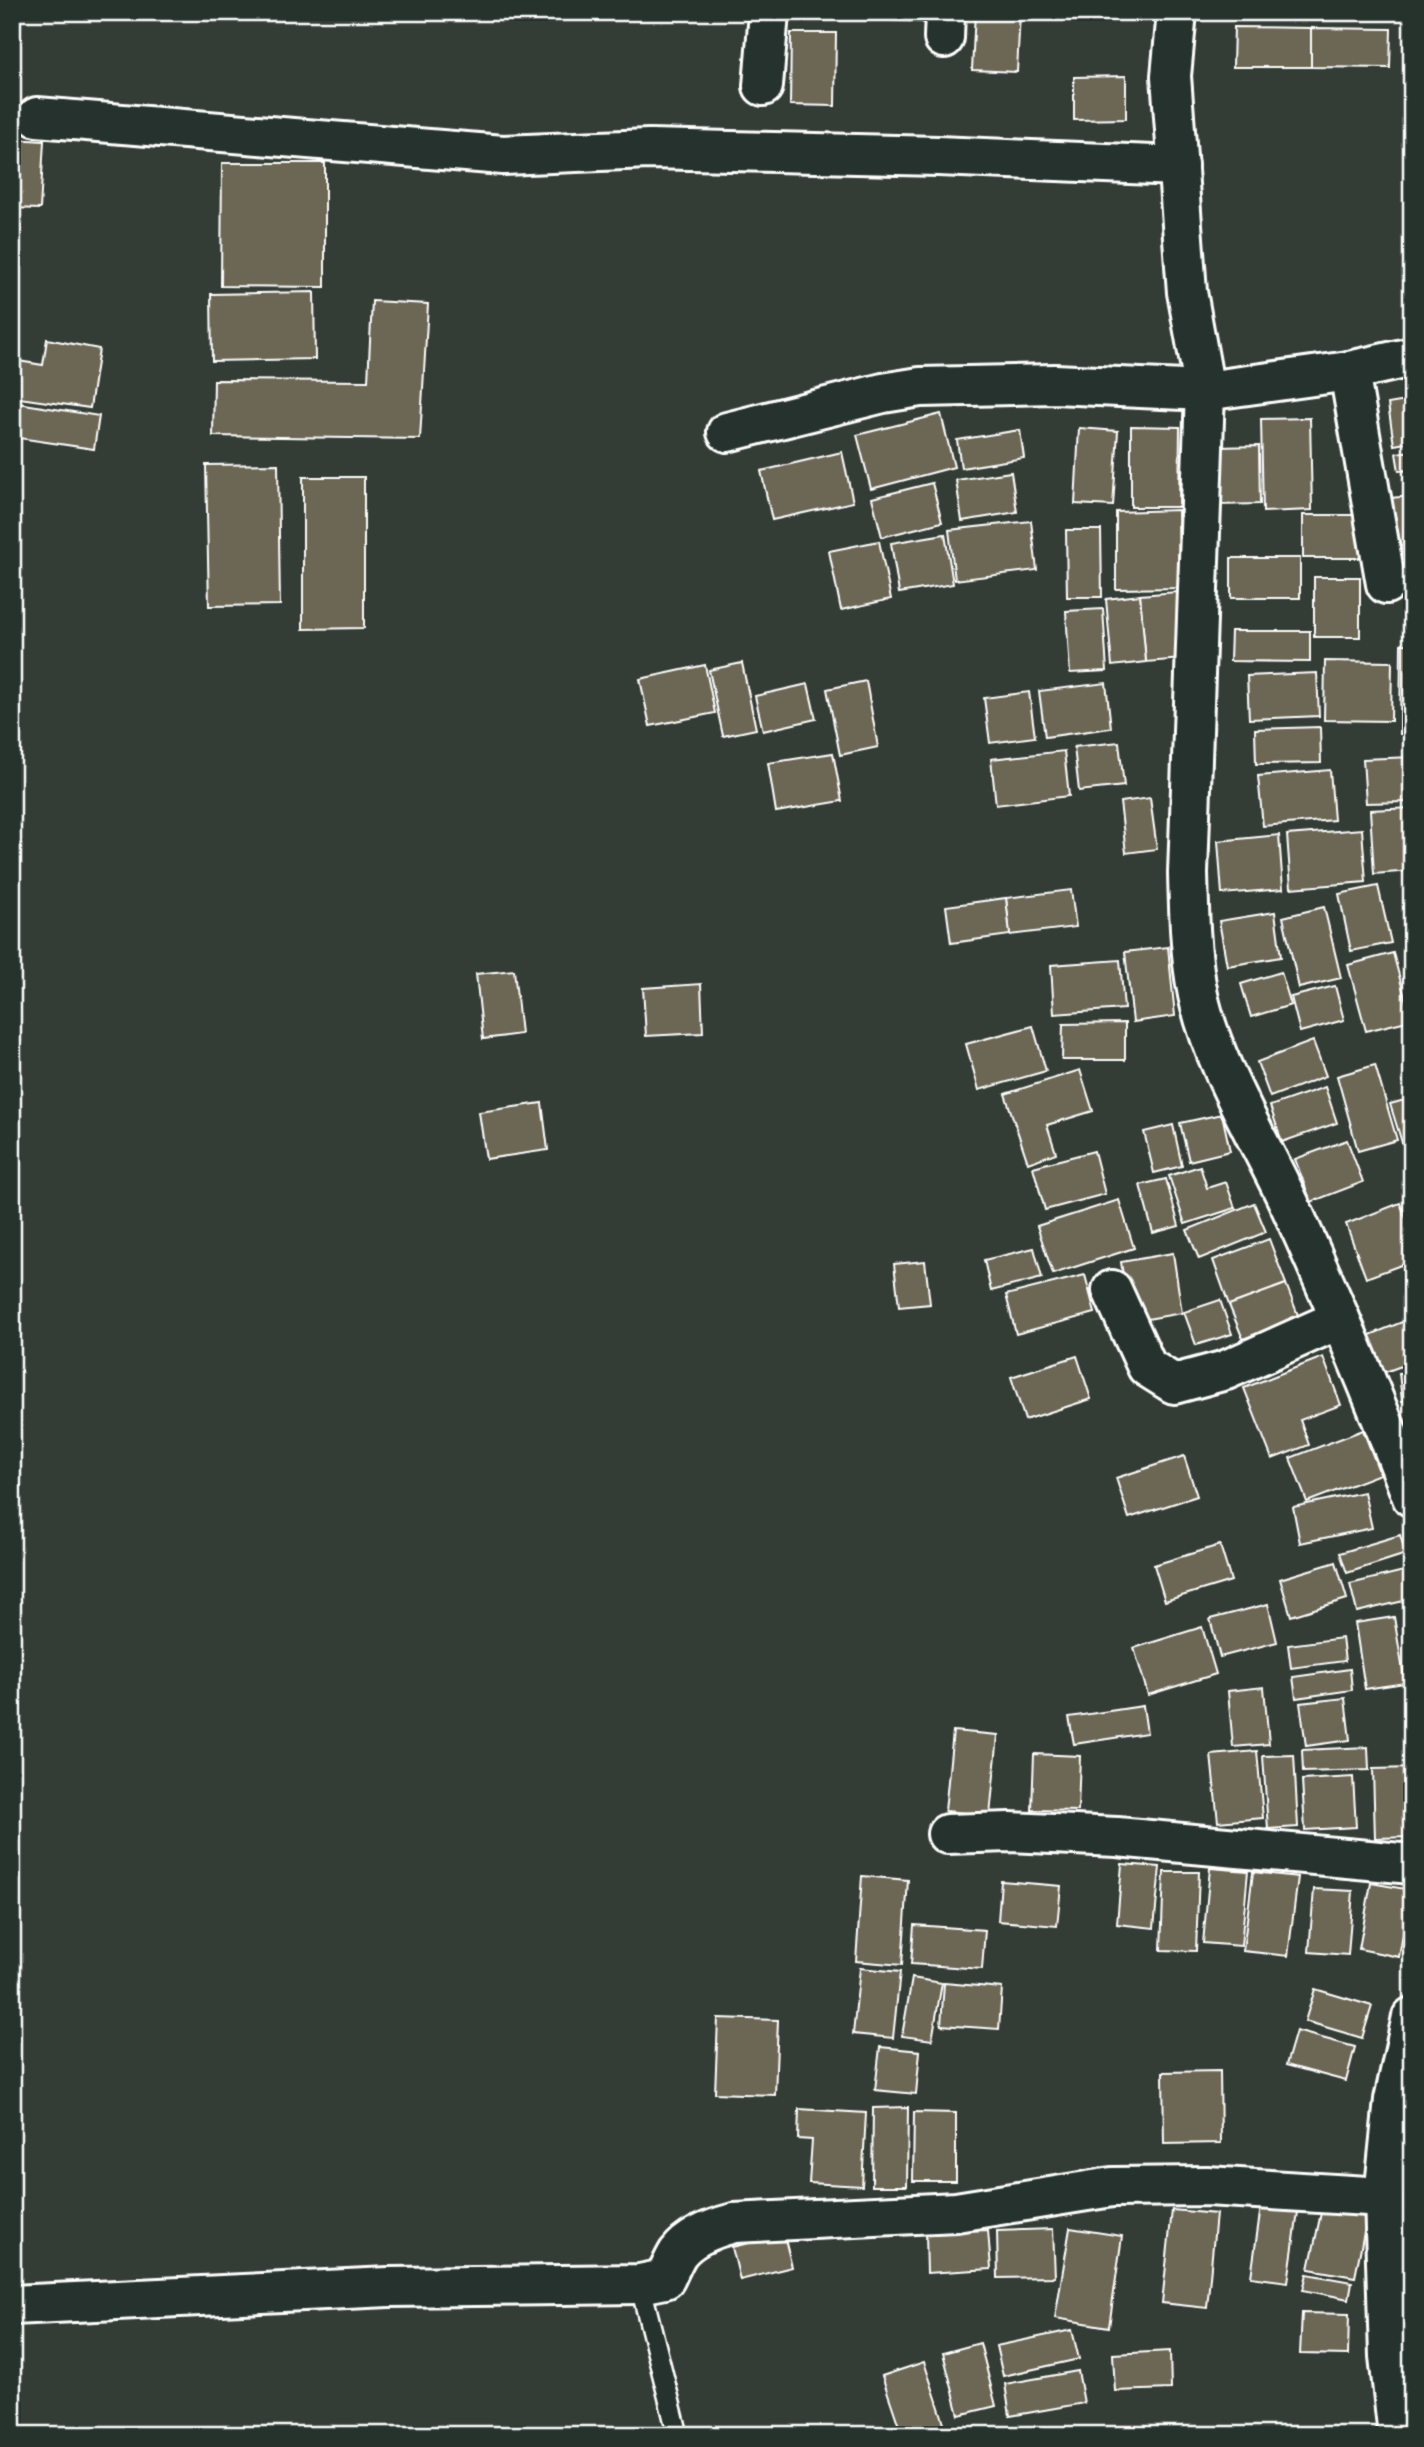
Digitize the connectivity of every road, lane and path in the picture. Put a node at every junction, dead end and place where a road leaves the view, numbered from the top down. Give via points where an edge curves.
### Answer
1 (769, 12) edge
2 (1177, 12) edge
3 (763, 86) dead end
4 (37, 117) dead end
5 (1178, 166) junction
6 (1412, 357) edge
7 (1349, 372) junction
8 (1205, 391) junction
9 (727, 432) dead end
10 (1386, 584) dead end
11 (1112, 1290) dead end
12 (1340, 1320) junction
13 (1412, 1497) edge
14 (947, 1833) dead end
15 (1412, 1864) edge
16 (1412, 2017) edge
17 (1384, 2197) junction
18 (640, 2284) junction
19 (12, 2305) edge
20 (678, 2435) edge
21 (1398, 2435) edge

1 - 3 street
2 - 5 street via 1171,76
4 - 5 street via 503,155 649,149
5 - 8 street via 1187,292
6 - 7 street
7 - 8 street
7 - 10 street
8 - 9 street via 1055,384 919,387
8 - 12 street via 1188,873 1190,942 1199,996 1221,1062
11 - 12 street via 1147,1367 1174,1384 1226,1370
12 - 13 street
14 - 15 street via 1117,1837
16 - 17 street via 1394,2099
17 - 18 street via 1207,2186 1112,2187 956,2212 734,2224 705,2232 685,2246 665,2279
17 - 21 street via 1389,2356
18 - 19 street via 389,2287
18 - 20 lane

